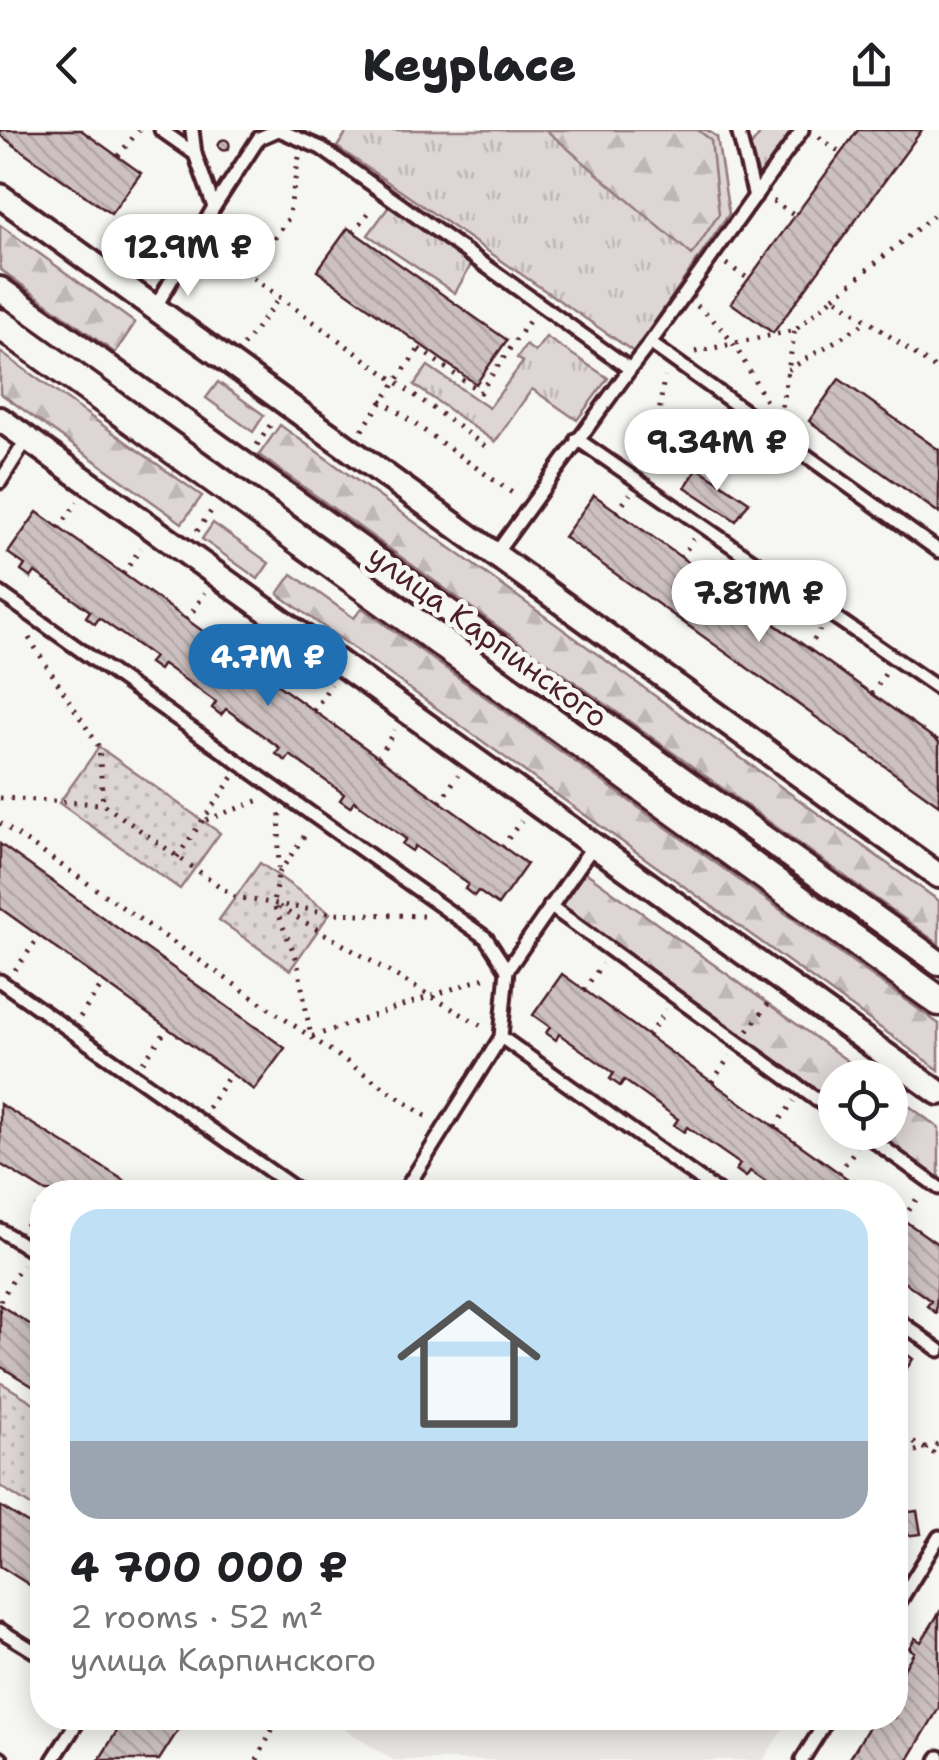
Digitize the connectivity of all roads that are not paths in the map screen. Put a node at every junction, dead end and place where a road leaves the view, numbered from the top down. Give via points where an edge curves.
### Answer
1 (161, 130) edge
2 (192, 130) edge
3 (278, 130) edge
4 (738, 130) edge
5 (806, 130) edge
6 (195, 154) junction
7 (757, 194) junction
8 (0, 196) edge
9 (214, 207) junction
10 (0, 290) edge
11 (155, 308) junction
12 (0, 324) edge
13 (650, 344) junction
14 (630, 369) junction
15 (0, 420) edge
16 (27, 439) junction
17 (577, 440) junction
18 (0, 482) edge
19 (939, 551) edge
20 (494, 556) junction
21 (0, 593) edge
22 (939, 689) edge
23 (593, 846) junction
24 (939, 876) edge
25 (550, 906) junction
26 (939, 964) edge
27 (507, 970) junction
28 (2, 983) edge
29 (939, 1000) edge
30 (500, 1037) junction
31 (939, 1093) edge
32 (818, 1100) edge
33 (886, 1150) edge
34 (283, 1180) edge
35 (412, 1180) edge
36 (701, 1180) edge
37 (939, 1188) edge
38 (0, 1230) edge
39 (30, 1249) edge
40 (908, 1327) edge
41 (939, 1350) edge
42 (939, 1537) edge
43 (908, 1584) edge
44 (0, 1630) edge
45 (30, 1649) edge
46 (72, 1730) edge
47 (821, 1730) edge
48 (53, 1760) edge
49 (802, 1760) edge

1 - 6 lane
2 - 6 lane
3 - 9 lane via 259,138
3 - 14 lane via 302,138
4 - 7 lane
5 - 7 lane
6 - 9 lane
7 - 13 lane
8 - 11 street
9 - 11 lane
10 - 26 street, улица Карпинского
11 - 20 street
12 - 29 street, улица Карпинского
13 - 14 lane
13 - 19 lane
14 - 17 lane
15 - 16 street
16 - 18 lane
16 - 23 street
17 - 20 lane
17 - 22 lane
20 - 24 street
21 - 27 lane via 486,938
23 - 25 lane
23 - 31 street
25 - 27 lane
25 - 32 lane
27 - 30 lane
28 - 34 lane
30 - 35 lane
30 - 36 lane
33 - 37 lane
38 - 39 lane
40 - 41 lane
42 - 43 lane
44 - 45 lane
46 - 48 lane
47 - 49 lane

